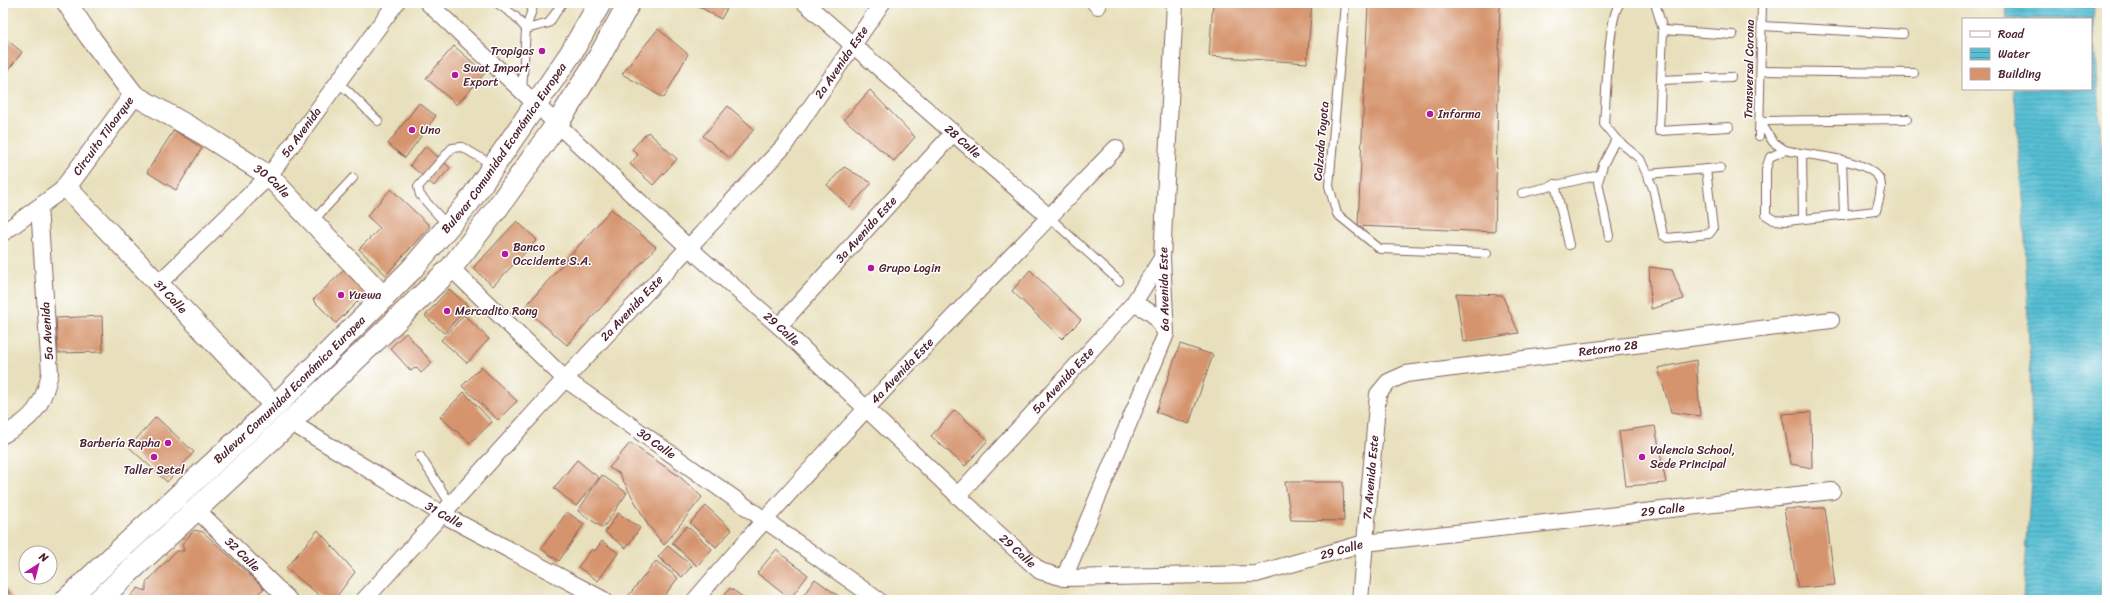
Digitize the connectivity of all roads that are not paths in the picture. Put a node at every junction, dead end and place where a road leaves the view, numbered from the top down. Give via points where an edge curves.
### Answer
1 (67, 3) edge
2 (396, 3) edge
3 (428, 3) edge
4 (497, 3) edge
5 (534, 3) edge
6 (562, 3) edge
7 (600, 3) edge
8 (629, 3) edge
9 (805, 3) edge
10 (882, 3) edge
11 (1175, 3) edge
12 (1345, 3) edge
13 (1620, 3) edge
14 (1655, 3) edge
15 (1762, 3) edge
16 (508, 6) edge
17 (1762, 26) junction
18 (526, 29) junction
19 (1663, 30) junction
20 (1733, 34) dead end
21 (1903, 34) dead end
22 (854, 44) junction
23 (1760, 71) junction
24 (1914, 74) dead end
25 (1731, 77) dead end
26 (1661, 80) junction
27 (338, 83) junction
28 (134, 95) junction
29 (529, 100) junction
30 (1907, 119) dead end
31 (1760, 120) junction
32 (378, 121) dead end
33 (557, 124) junction
34 (1729, 127) dead end
35 (954, 132) junction
36 (1759, 136) dead end
37 (1616, 140) junction
38 (1116, 148) dead end
39 (1785, 150) junction
40 (1802, 155) junction
41 (1842, 161) junction
42 (494, 166) junction
43 (1720, 168) dead end
44 (1706, 169) junction
45 (1647, 174) junction
46 (1600, 175) junction
47 (269, 176) junction
48 (353, 178) dead end
49 (1555, 184) junction
50 (66, 187) junction
51 (1522, 193) dead end
52 (39, 207) junction
53 (1844, 215) junction
54 (1049, 217) junction
55 (1803, 218) junction
56 (312, 221) junction
57 (448, 226) junction
58 (3, 233) edge
59 (1608, 236) dead end
60 (1569, 245) dead end
61 (688, 247) junction
62 (1486, 253) dead end
63 (1162, 258) junction
64 (451, 268) junction
65 (1119, 281) dead end
66 (158, 284) junction
67 (385, 298) junction
68 (1133, 304) junction
69 (1831, 320) dead end
70 (779, 326) junction
71 (1166, 334) junction
72 (565, 379) junction
73 (1388, 382) joint
74 (275, 406) junction
75 (866, 408) junction
76 (290, 422) junction
77 (3, 435) edge
78 (420, 456) dead end
79 (1832, 491) dead end
80 (956, 496) junction
81 (196, 509) junction
82 (446, 510) junction
83 (763, 520) junction
84 (1365, 542) junction
85 (1064, 578) junction
86 (66, 600) edge
87 (99, 600) edge
88 (290, 600) edge
89 (364, 600) edge
90 (604, 600) edge
91 (695, 600) edge
92 (878, 600) edge
93 (1360, 600) edge

1 - 28 street, Circuito Tiloarque
2 - 27 street, 5a Avenida
3 - 29 street, 29 Calle
4 - 16 lane
5 - 18 lane
6 - 18 lane via 549,23
7 - 29 main road, Bulevar Comunidad Económica Europea via 571,53
8 - 33 main road, Bulevar Comunidad Económica Europea
9 - 22 street, 28 Calle
10 - 22 street, 2a Avenida Este
11 - 63 street, 6a Avenida Este
12 - 62 lane, Calzada Toyota via 1329,186 1337,214 1380,249
13 - 37 lane via 1616,8 1611,38 1604,124
14 - 19 lane
15 - 17 lane, Transversal Corona
16 - 18 lane
17 - 21 lane
17 - 23 lane, Transversal Corona
18 - 29 lane
19 - 20 lane
19 - 26 lane
22 - 35 street, 28 Calle
22 - 61 street, 2a Avenida Este via 784,146
23 - 24 lane
23 - 31 lane, Transversal Corona
25 - 26 lane
26 - 34 lane via 1659,131
27 - 32 lane
27 - 47 street, 5a Avenida
28 - 47 street, 30 Calle via 208,137
28 - 50 street, Circuito Tiloarque
29 - 33 street, 29 Calle
29 - 42 main road, Bulevar Comunidad Económica Europea
30 - 31 lane
31 - 36 lane, Transversal Corona
31 - 39 lane via 1773,142
33 - 61 street, 29 Calle
33 - 64 main road, Bulevar Comunidad Económica Europea
35 - 54 street, 28 Calle
35 - 70 street, 3a Avenida Este
37 - 45 lane via 1640,159
37 - 46 lane
38 - 54 street, 4a Avenida Este
39 - 40 lane
39 - 55 lane via 1770,157 1766,169 1766,215 1780,221
40 - 41 lane
40 - 55 lane
41 - 53 lane
41 - 53 lane via 1867,166 1879,178 1881,188 1876,211
42 - 57 main road, Bulevar Comunidad Económica Europea via 469,202
42 - 57 lane via 462,147 452,148 418,187 420,195
43 - 44 lane
44 - 45 lane
44 - 45 lane via 1713,229 1709,234 1667,238 1663,235 1653,188
46 - 49 lane
46 - 59 lane via 1598,189
47 - 56 street, 30 Calle
47 - 66 street, 5a Avenida
48 - 56 lane
49 - 51 lane
49 - 60 lane
50 - 52 street, Circuito Tiloarque
50 - 66 street, 31 Calle
52 - 58 street, Circuito Tiloarque
52 - 77 street, 5a Avenida via 50,373 46,393 38,409 26,421
53 - 55 lane
54 - 65 lane, 28 Calle
54 - 75 street, 4a Avenida Este
56 - 67 street, 30 Calle
57 - 67 main road, Bulevar Comunidad Económica Europea
61 - 70 street, 29 Calle
61 - 72 street, 2a Avenida Este
63 - 68 street, 5a Avenida Este
63 - 71 street, 6a Avenida Este
64 - 72 street, 30 Calle
64 - 76 main road, Bulevar Comunidad Económica Europea
66 - 74 street, 31 Calle
67 - 74 main road, Bulevar Comunidad Económica Europea
68 - 71 street via 1157,317
68 - 80 street, 5a Avenida Este
69 - 73 street, Retorno 28 via 1406,374
70 - 75 street, 29 Calle
71 - 85 street, 6a Avenida Este
72 - 82 street, 2a Avenida Este
72 - 83 street, 30 Calle
73 - 84 street, 7a Avenida Este via 1378,394
74 - 86 main road, Bulevar Comunidad Económica Europea
75 - 80 street, 29 Calle
75 - 83 street, 4a Avenida Este
76 - 81 main road, Bulevar Comunidad Económica Europea
76 - 82 street, 31 Calle
78 - 82 lane
79 - 84 street, 29 Calle
80 - 85 street, 29 Calle via 1040,571
81 - 87 main road, Bulevar Comunidad Económica Europea
81 - 88 street, 32 Calle
82 - 89 street, 2a Avenida Este
82 - 90 street, 31 Calle
83 - 91 street, 4a Avenida Este
83 - 92 street, 30 Calle
84 - 85 street, 29 Calle via 1256,574
84 - 93 street, 7a Avenida Este

